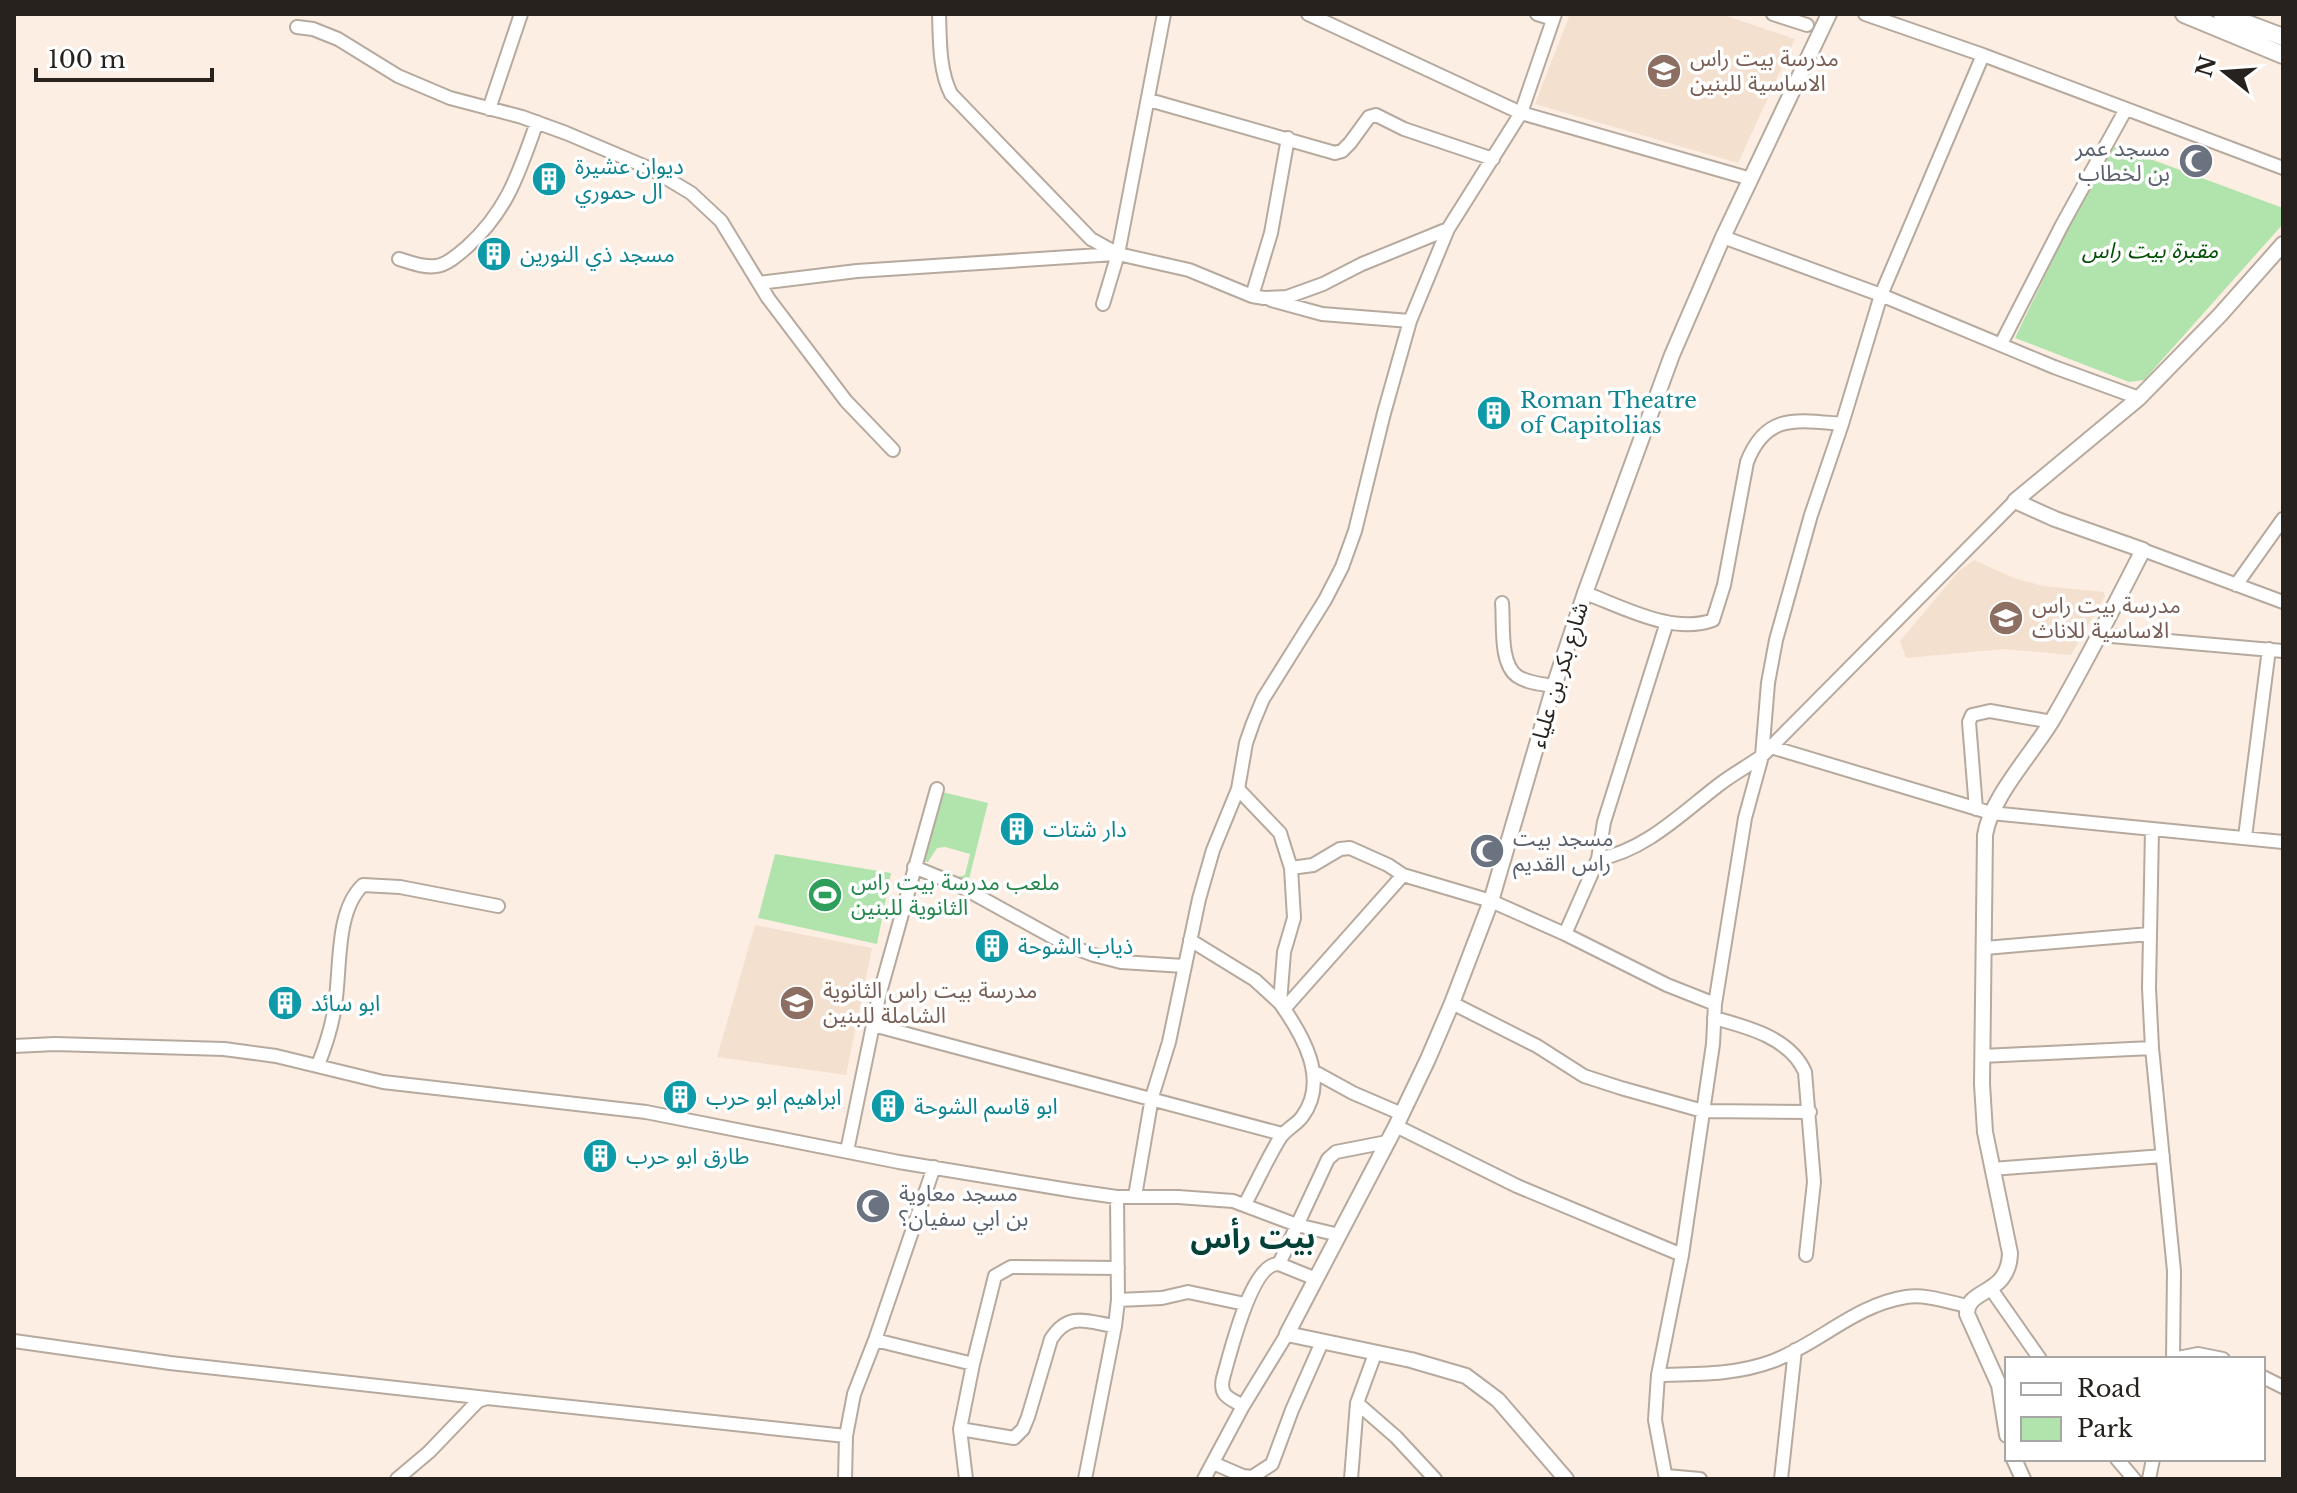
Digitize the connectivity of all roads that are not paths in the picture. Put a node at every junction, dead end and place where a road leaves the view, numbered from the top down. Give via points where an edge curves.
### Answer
1 (521, 14) edge
2 (939, 14) edge
3 (1164, 14) edge
4 (1308, 14) edge
5 (1537, 14) edge
6 (1773, 14) edge
7 (1829, 14) edge
8 (1865, 14) edge
9 (2184, 14) edge
10 (2222, 14) edge
11 (1554, 17) edge
12 (1324, 18) edge
13 (1812, 23) edge
14 (297, 27) dead end
15 (2283, 37) edge
16 (1983, 55) junction
17 (2283, 55) edge
18 (1149, 100) junction
19 (489, 109) junction
20 (2126, 109) junction
21 (1521, 113) junction
22 (537, 122) junction
23 (1288, 138) junction
24 (1493, 159) junction
25 (2283, 168) edge
26 (1751, 179) junction
27 (1448, 229) junction
28 (1723, 237) junction
29 (2283, 244) edge
30 (1118, 254) junction
31 (399, 259) dead end
32 (759, 283) junction
33 (1881, 295) junction
34 (1258, 297) junction
35 (1103, 304) dead end
36 (1410, 321) junction
37 (2001, 344) junction
38 (2139, 398) junction
39 (1842, 424) junction
40 (893, 450) dead end
41 (2015, 501) junction
42 (2283, 519) edge
43 (2143, 550) junction
44 (2236, 585) junction
45 (1585, 593) junction
46 (2283, 602) edge
47 (1502, 603) dead end
48 (1667, 622) junction
49 (2100, 635) junction
50 (2269, 649) junction
51 (2283, 651) edge
52 (1554, 686) junction
53 (2052, 722) junction
54 (1766, 752) junction
55 (937, 789) dead end
56 (1238, 789) junction
57 (1976, 809) junction
58 (1991, 813) junction
59 (2152, 829) junction
60 (2245, 837) junction
61 (2283, 842) edge
62 (1598, 859) junction
63 (914, 867) junction
64 (1291, 868) junction
65 (1403, 875) junction
66 (1491, 901) junction
67 (498, 906) dead end
68 (1565, 934) junction
69 (2150, 934) junction
70 (1190, 940) junction
71 (1985, 948) junction
72 (1184, 966) junction
73 (1452, 1003) junction
74 (1715, 1004) junction
75 (1282, 1006) junction
76 (1714, 1018) junction
77 (873, 1025) junction
78 (14, 1046) edge
79 (2152, 1048) junction
80 (1982, 1056) junction
81 (318, 1065) junction
82 (1313, 1071) junction
83 (1152, 1097) junction
84 (1703, 1111) junction
85 (1810, 1112) junction
86 (1399, 1120) junction
87 (1282, 1134) junction
88 (1387, 1142) junction
89 (847, 1151) junction
90 (2163, 1156) junction
91 (934, 1167) junction
92 (1992, 1169) junction
93 (1135, 1196) junction
94 (1117, 1197) junction
95 (1245, 1204) junction
96 (1297, 1225) junction
97 (1339, 1235) junction
98 (1682, 1255) junction
99 (1806, 1255) dead end
100 (1279, 1264) junction
101 (1118, 1268) junction
102 (1316, 1279) junction
103 (1991, 1289) junction
104 (1118, 1300) junction
105 (1245, 1304) junction
106 (1967, 1306) junction
107 (1115, 1326) junction
108 (1287, 1334) junction
109 (875, 1340) junction
110 (14, 1341) edge
111 (1322, 1342) junction
112 (1795, 1350) junction
113 (1375, 1354) junction
114 (2039, 1357) edge
115 (2173, 1357) edge
116 (2183, 1357) edge
117 (2213, 1357) edge
118 (973, 1364) junction
119 (1658, 1375) junction
120 (2265, 1378) edge
121 (2283, 1387) edge
122 (487, 1398) junction
123 (1357, 1403) junction
124 (1243, 1406) junction
125 (2005, 1422) edge
126 (960, 1429) junction
127 (846, 1436) junction
128 (2119, 1461) edge
129 (1213, 1463) junction
130 (1666, 1478) edge
131 (397, 1479) edge
132 (845, 1479) edge
133 (966, 1479) edge
134 (1085, 1479) edge
135 (1204, 1479) edge
136 (1351, 1479) edge
137 (1435, 1479) edge
138 (1566, 1479) edge
139 (1700, 1479) edge
140 (1781, 1479) edge
141 (2134, 1479) edge

1 - 19 street
2 - 30 street via 944,77 951,94 1091,239
3 - 18 street
4 - 12 street
5 - 11 street
6 - 13 street
7 - 13 street, شارع بكر بن علياء
8 - 16 street
9 - 17 main road
10 - 15 main road
11 - 21 street
12 - 21 street
13 - 26 street, شارع بكر بن علياء
14 - 19 street via 338,39 425,88
16 - 20 street
16 - 33 street
18 - 23 street
18 - 30 street
19 - 22 street
20 - 25 street
20 - 37 street
21 - 24 street
21 - 26 street
22 - 31 street via 512,190 486,229 438,266
22 - 32 street via 651,169 691,193 721,221
23 - 24 street via 1335,153 1376,115
23 - 34 street
24 - 27 street
26 - 28 street, شارع بكر بن علياء
27 - 34 street via 1287,297
27 - 36 street
28 - 33 street
28 - 45 street, شارع بكر بن علياء via 1672,355
29 - 38 street
30 - 32 street via 857,271
30 - 34 street via 1189,270
30 - 35 street
32 - 40 street via 846,401
33 - 37 street
33 - 39 street
34 - 36 street via 1322,314
36 - 56 street via 1342,567 1263,699 1246,743
37 - 38 street
38 - 41 street
39 - 48 street via 1788,421 1766,430 1754,444 1743,478 1713,620 1700,625
39 - 54 street via 1776,640 1768,683
41 - 43 street
41 - 54 street
42 - 44 street
43 - 44 street
43 - 49 street
44 - 46 street
45 - 48 street
45 - 52 street, شارع بكر بن علياء
47 - 52 street via 1509,667 1520,678
48 - 62 street via 1604,822
49 - 50 street
49 - 53 street
50 - 51 street
50 - 60 street
52 - 66 street, شارع بكر بن علياء
53 - 57 street via 1990,711 1972,715
53 - 58 street
54 - 57 street
54 - 62 street via 1649,837 1617,856
54 - 74 street via 1745,818
55 - 63 street
56 - 64 street via 1280,833
56 - 70 street via 1213,850
57 - 58 street
58 - 59 street
58 - 71 street via 1982,865
59 - 60 street
59 - 69 street
60 - 61 street
62 - 68 street
63 - 72 street via 1094,955
63 - 77 street
64 - 65 street via 1313,865 1347,848
64 - 75 street via 1294,918 1284,952
65 - 66 street
65 - 75 street
66 - 68 street
66 - 73 street, شارع بكر بن علياء
67 - 81 street via 363,885 346,914 336,1004
68 - 74 street
69 - 71 street
69 - 79 street
70 - 72 street
70 - 75 street via 1255,980
71 - 80 street
72 - 83 street
73 - 84 street via 1584,1076
73 - 86 street, شارع بكر بن علياء
74 - 76 street
75 - 82 street via 1297,1027
76 - 84 street
76 - 85 street via 1749,1027 1798,1057
77 - 83 street
77 - 89 street
78 - 81 street via 224,1049
79 - 80 street
79 - 90 street
80 - 92 street
81 - 89 street via 383,1082 646,1112
82 - 86 street
82 - 87 street via 1308,1107
83 - 87 street
83 - 93 street
84 - 85 street
84 - 98 street
85 - 99 street via 1814,1182
86 - 88 street, شارع بكر بن علياء
86 - 98 street via 1517,1186
87 - 95 street
88 - 96 street via 1332,1154
88 - 97 street, شارع بكر بن علياء
89 - 91 street
90 - 92 street
90 - 115 street via 2174,1271
91 - 94 street
91 - 109 street
92 - 103 street via 2010,1269
93 - 94 street
93 - 95 street
94 - 101 street
95 - 96 street
96 - 97 street
96 - 100 street
97 - 102 street, شارع بكر بن علياء
98 - 119 street
100 - 102 street
100 - 105 street via 1264,1269
101 - 104 street
101 - 118 street via 1011,1267 999,1272
102 - 108 street, شارع بكر بن علياء
103 - 106 street
103 - 114 street
104 - 105 street via 1188,1292
104 - 107 street
105 - 124 street via 1221,1389
106 - 112 street via 1908,1297 1853,1315
106 - 125 street via 1999,1385
107 - 126 street via 1076,1320 1057,1329 1018,1435
107 - 134 street
108 - 111 street
108 - 124 street
109 - 118 street
109 - 127 street via 854,1394
110 - 122 street
111 - 113 street
111 - 129 street via 1272,1464 1252,1477
112 - 119 street via 1743,1370
112 - 140 street
113 - 123 street
113 - 138 street via 1437,1367 1480,1385
116 - 117 street
118 - 126 street
119 - 130 street via 1655,1420
120 - 121 street
122 - 127 street
122 - 131 street
123 - 136 street
123 - 137 street
124 - 129 street
126 - 133 street
127 - 132 street
128 - 141 street
129 - 135 street
130 - 139 street

